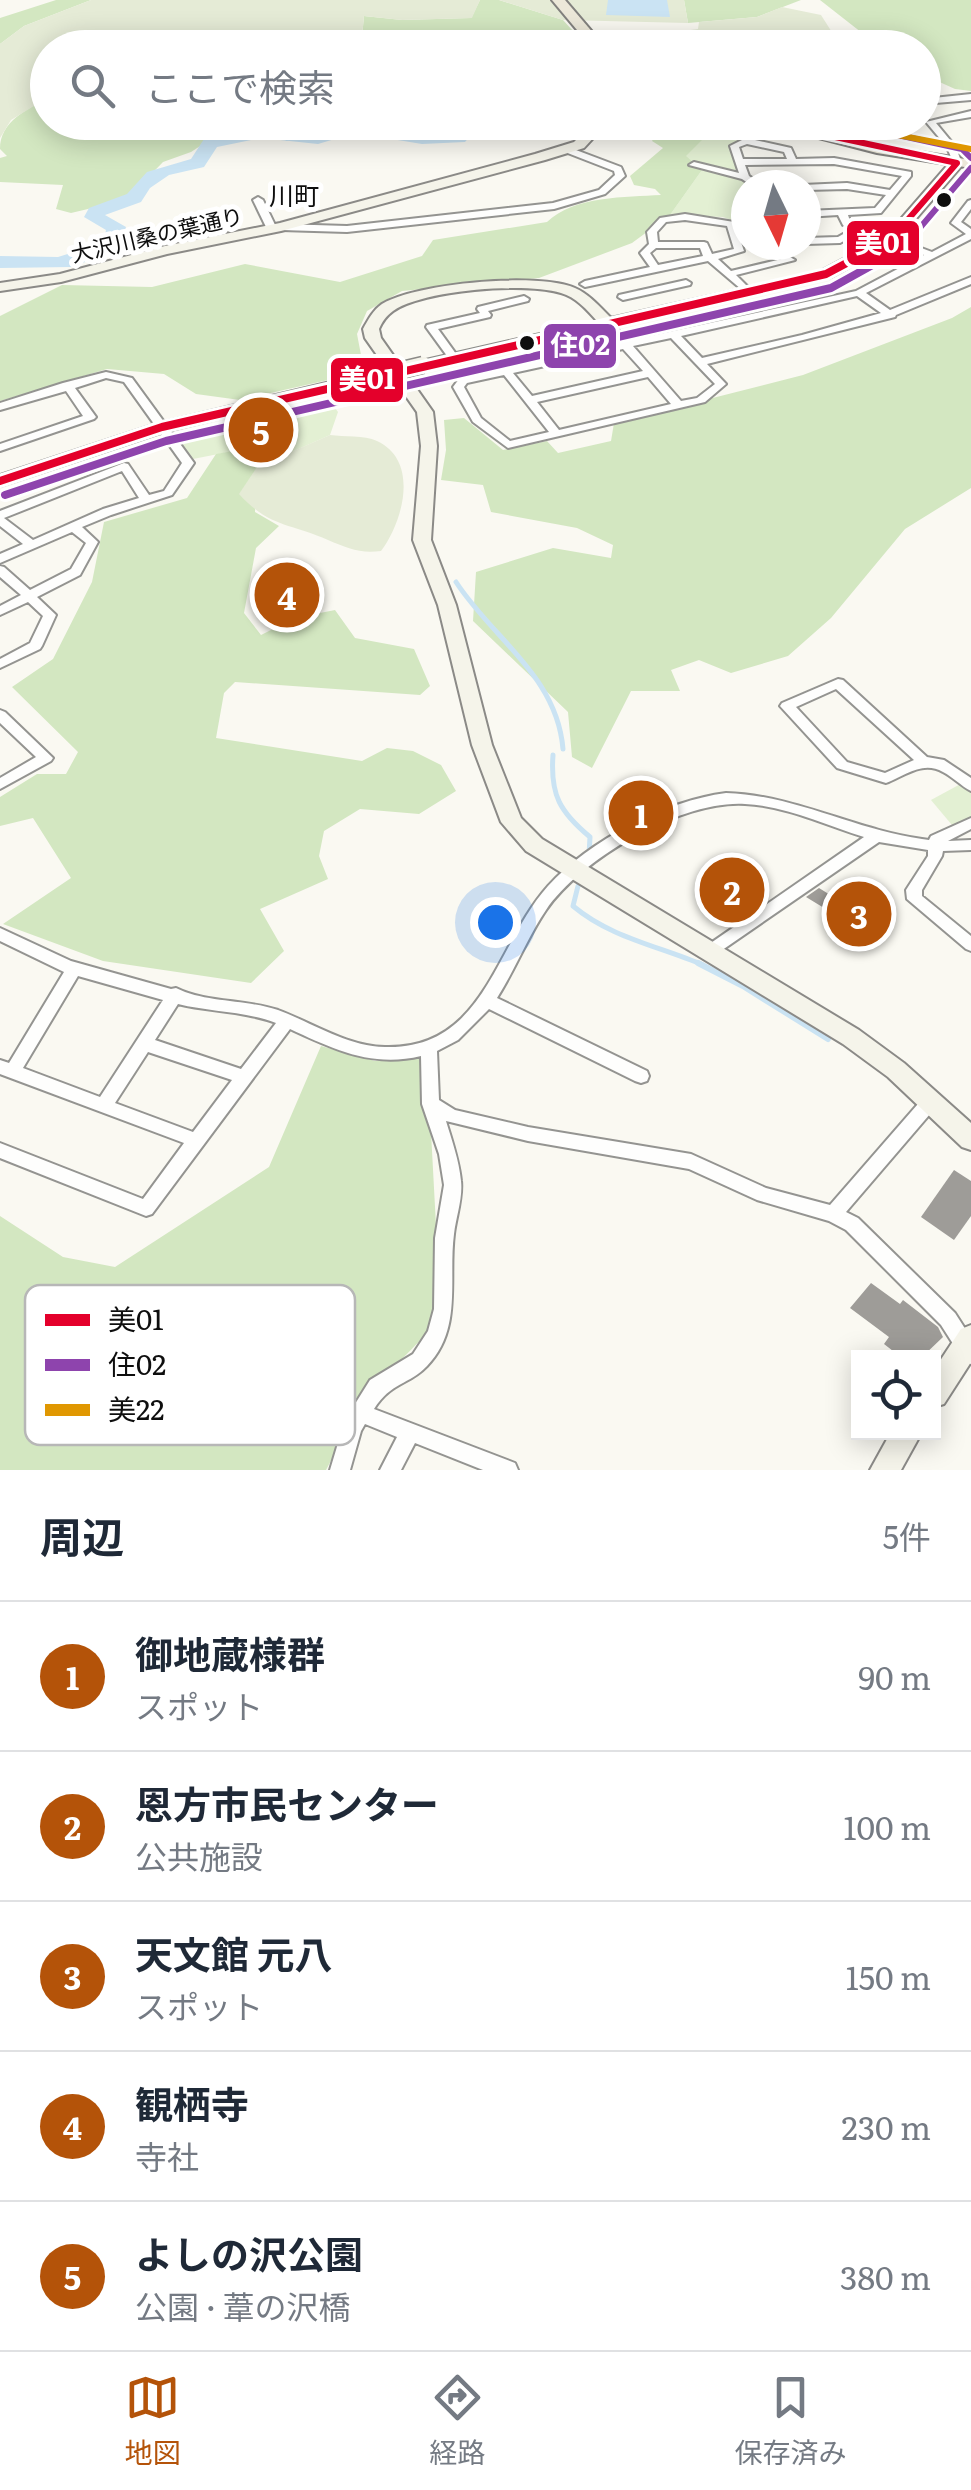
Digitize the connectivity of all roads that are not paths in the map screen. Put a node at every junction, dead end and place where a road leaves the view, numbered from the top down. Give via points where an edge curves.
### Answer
1 (558, 0) edge
2 (584, 30) edge
3 (971, 97) edge
4 (941, 100) edge
5 (966, 114) edge
6 (941, 120) edge
7 (971, 127) edge
8 (941, 135) edge
9 (587, 140) edge
10 (838, 140) edge
11 (951, 146) junction
12 (971, 147) edge
13 (568, 150) junction
14 (792, 161) junction
15 (740, 162) junction
16 (964, 164) edge
17 (694, 165) dead end
18 (743, 170) edge
19 (731, 174) edge
20 (821, 187) edge
21 (893, 193) junction
22 (258, 200) dead end
23 (971, 203) edge
24 (842, 213) junction
25 (821, 214) edge
26 (276, 228) junction
27 (860, 228) junction
28 (971, 234) edge
29 (891, 239) junction
30 (821, 244) edge
31 (654, 245) junction
32 (929, 254) junction
33 (711, 257) junction
34 (790, 260) dead end
35 (669, 266) junction
36 (656, 269) junction
37 (728, 274) junction
38 (607, 280) junction
39 (971, 280) edge
40 (585, 284) dead end
41 (0, 286) edge
42 (748, 292) junction
43 (859, 293) junction
44 (524, 299) dead end
45 (625, 299) joint
46 (891, 316) junction
47 (607, 323) junction
48 (673, 334) junction
49 (624, 345) junction
50 (454, 358) junction
51 (700, 362) junction
52 (506, 371) junction
53 (650, 373) junction
54 (67, 384) junction
55 (530, 400) junction
56 (680, 406) junction
57 (0, 407) edge
58 (162, 427) junction
59 (557, 434) junction
60 (0, 448) edge
61 (0, 481) edge
62 (146, 500) junction
63 (0, 518) edge
64 (73, 526) junction
65 (31, 545) junction
66 (0, 560) edge
67 (0, 570) edge
68 (29, 596) junction
69 (0, 612) edge
70 (0, 664) edge
71 (0, 715) edge
72 (922, 760) junction
73 (0, 784) edge
74 (971, 786) edge
75 (971, 824) edge
76 (876, 836) junction
77 (935, 846) junction
78 (969, 847) edge
79 (576, 870) junction
80 (0, 934) edge
81 (971, 945) edge
82 (710, 950) junction
83 (74, 969) junction
84 (176, 994) junction
85 (488, 1001) junction
86 (287, 1020) junction
87 (146, 1044) junction
88 (428, 1049) junction
89 (6, 1070) edge
90 (641, 1076) dead end
91 (244, 1077) junction
92 (930, 1102) junction
93 (430, 1104) junction
94 (104, 1105) junction
95 (971, 1140) edge
96 (198, 1141) junction
97 (0, 1150) edge
98 (834, 1214) junction
99 (969, 1346) edge
100 (941, 1384) edge
101 (361, 1413) junction
102 (355, 1429) edge
103 (410, 1432) junction
104 (903, 1440) edge
105 (349, 1445) edge
106 (340, 1470) edge
107 (390, 1470) edge
108 (508, 1470) edge
109 (884, 1470) edge

1 - 2 main road
3 - 4 street
5 - 6 street
5 - 7 street
8 - 11 street
9 - 13 street, 大沢川桑の葉通り
10 - 16 main road
11 - 12 street
11 - 16 street
13 - 26 street, 大沢川桑の葉通り
13 - 26 street via 618,169 620,176 602,192 554,206 347,230
14 - 15 street
14 - 15 street via 788,150 746,141 734,146
14 - 21 street via 908,174
15 - 18 street
16 - 29 street
17 - 19 street
20 - 21 street
21 - 24 street via 878,210
22 - 26 street
23 - 28 street via 956,223
24 - 25 street
24 - 27 street via 846,223
26 - 41 street, 大沢川桑の葉通り
27 - 29 street
27 - 30 street
28 - 32 street
29 - 32 street
29 - 42 street via 826,274
31 - 33 street via 704,245
31 - 33 street via 652,232 673,217 731,224 740,251
31 - 36 street via 645,253
32 - 43 street
33 - 35 street
33 - 37 street
34 - 37 street
35 - 36 street
35 - 45 street via 688,285
36 - 38 street
37 - 42 street
38 - 40 street
38 - 45 street
39 - 46 street
42 - 47 street
43 - 46 street
43 - 48 street
44 - 50 street via 431,327
46 - 51 street
47 - 49 street
47 - 50 street
47 - 79 street via 571,292 524,284 406,299 387,308 371,328 425,412 422,540 447,606 482,745 520,834
48 - 49 street
48 - 51 street
49 - 52 street
49 - 53 street
50 - 58 street, bridge
51 - 56 street via 721,384
52 - 55 street
52 - 59 street via 463,380 458,387 477,420 508,445
53 - 55 street
53 - 56 street
54 - 57 street
54 - 58 street via 106,375 128,380
54 - 60 street via 90,416
55 - 59 street
56 - 59 street
58 - 61 street
58 - 62 street via 188,463 168,493
62 - 63 street via 124,466
62 - 64 street
63 - 65 street
64 - 65 street
64 - 68 street via 92,542 76,572
65 - 66 street
67 - 68 street
68 - 69 street
68 - 70 street via 50,615 36,646
71 - 73 street via 46,758
72 - 72 street via 886,778 842,765 786,706 838,683
72 - 74 street via 942,762
75 - 77 street
76 - 77 street
76 - 79 street via 788,806 708,800 664,814
76 - 82 street
77 - 78 street
77 - 81 street via 916,899
79 - 82 street
79 - 85 street via 543,902
80 - 83 street
82 - 92 street via 800,1016 896,1070
83 - 84 street
83 - 89 street
84 - 86 street
84 - 87 street
85 - 88 street
85 - 90 street
86 - 88 street via 353,1049
86 - 91 street
87 - 91 street
87 - 94 street
88 - 93 street
89 - 94 street
91 - 96 street
92 - 95 street
92 - 98 street
93 - 98 street via 451,1116 544,1137 691,1162 763,1195
93 - 101 street via 453,1184 443,1309 420,1360 377,1386
94 - 96 street
96 - 97 street via 146,1208
98 - 99 street via 852,1224
99 - 100 street
101 - 102 street
101 - 103 street
103 - 107 street
103 - 108 street
104 - 109 street
105 - 106 street

